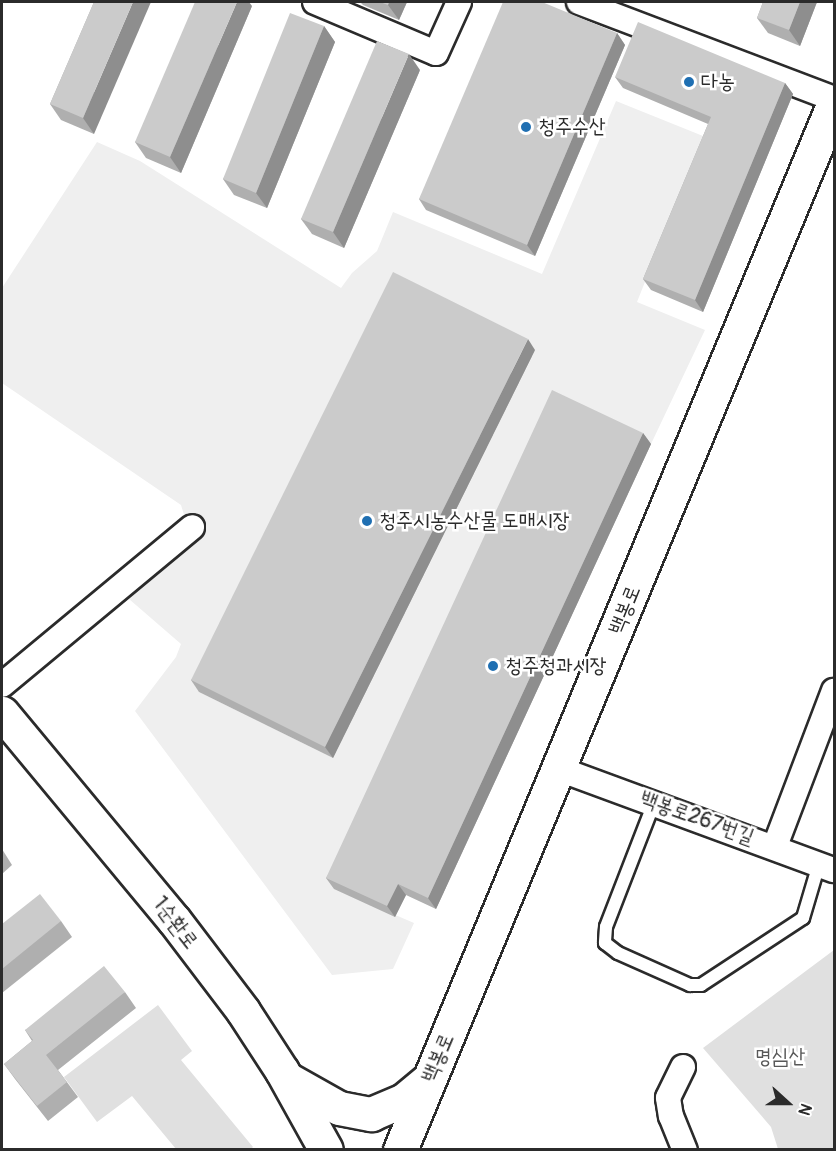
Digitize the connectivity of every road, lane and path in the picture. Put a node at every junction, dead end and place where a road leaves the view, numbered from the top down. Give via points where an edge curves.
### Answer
1 (315, 2) edge
2 (459, 2) edge
3 (579, 2) edge
4 (834, 101) edge
5 (192, 527) dead end
6 (2, 685) edge
7 (834, 691) edge
8 (2, 713) edge
9 (559, 769) junction
10 (654, 803) junction
11 (775, 846) junction
12 (827, 867) edge
13 (683, 1067) dead end
14 (430, 1078) junction
15 (286, 1079) junction
16 (326, 1149) edge
17 (400, 1149) edge
18 (686, 1149) edge

1 - 2 street via 436,53
3 - 4 street
4 - 9 street, 백봉로
5 - 6 street
7 - 11 street
8 - 15 street, 1순환로 via 174,920 243,1011
9 - 10 street, 백봉로267번길
9 - 14 street, 백봉로
10 - 11 street, 백봉로267번길
10 - 12 lane via 606,927 604,943 690,985 701,985 803,918
11 - 12 street, 백봉로267번길
13 - 18 street via 668,1098 671,1116
14 - 15 street via 390,1109 372,1114 339,1108
14 - 17 street, 백봉로
15 - 16 street, 1순환로

